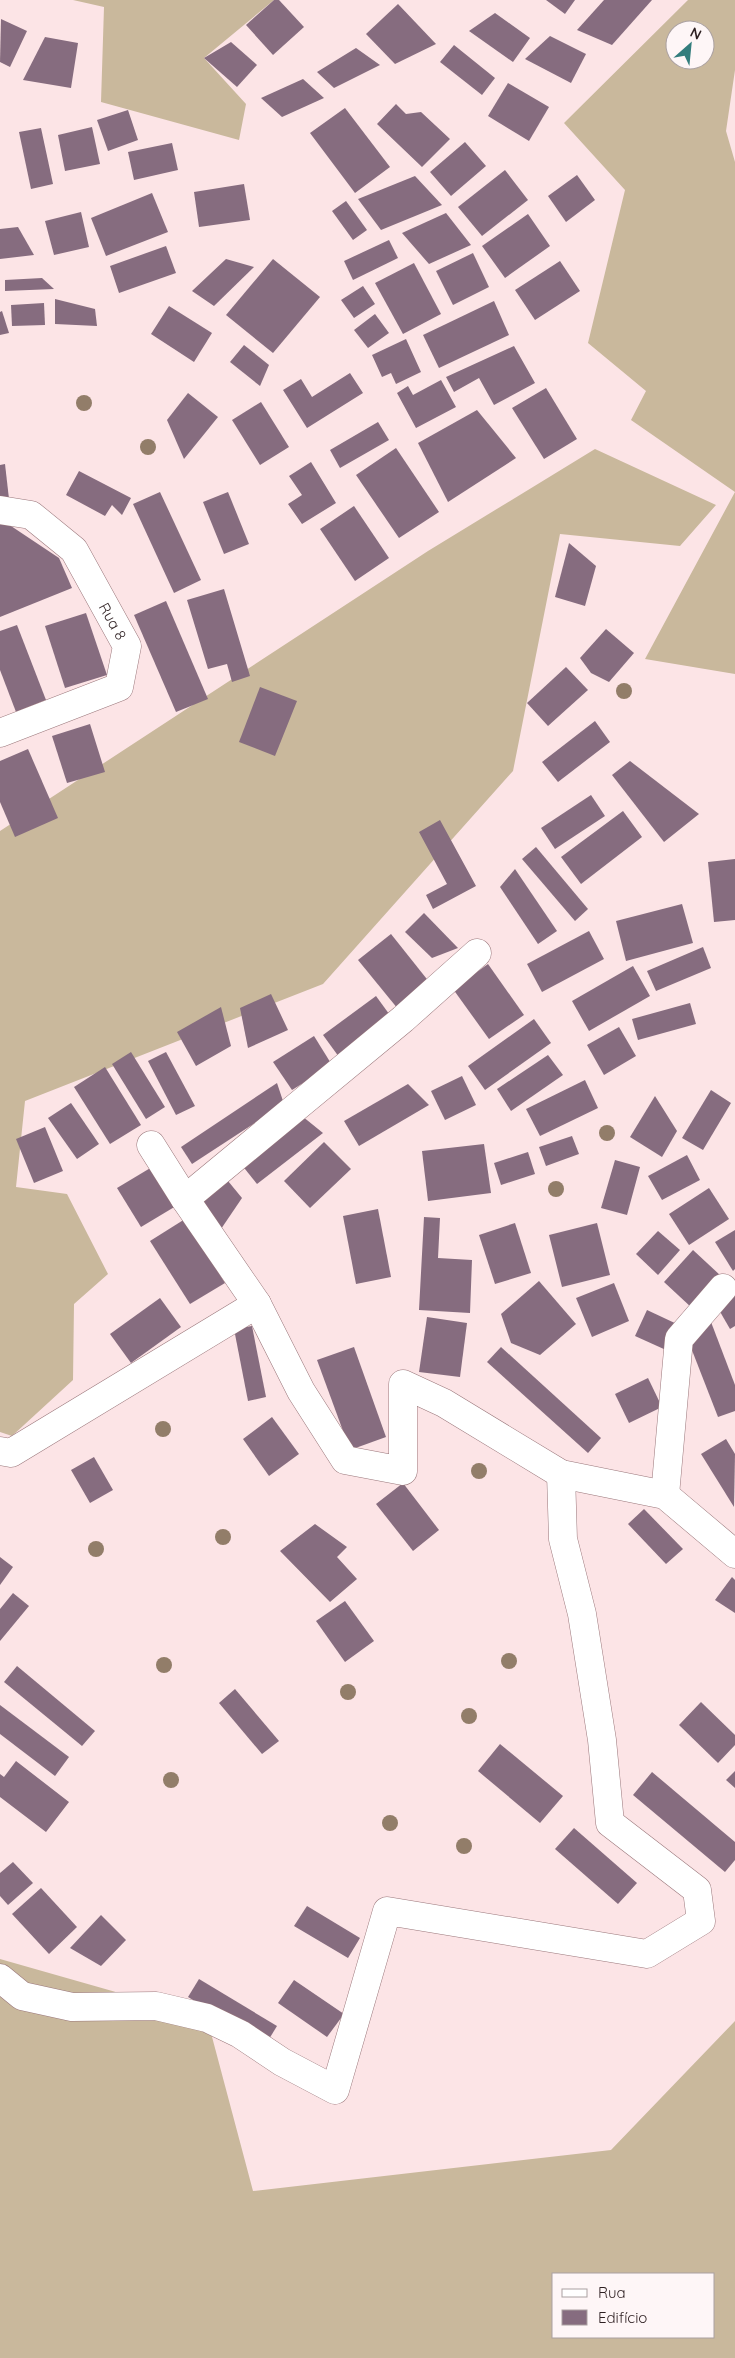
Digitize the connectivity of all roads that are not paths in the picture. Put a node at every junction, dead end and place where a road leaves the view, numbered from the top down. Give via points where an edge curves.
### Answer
1 (0, 510) edge
2 (0, 732) edge
3 (477, 953) dead end
4 (150, 1145) dead end
5 (184, 1199) junction
6 (723, 1288) dead end
7 (257, 1304) junction
8 (0, 1451) edge
9 (561, 1474) junction
10 (666, 1495) junction
11 (735, 1554) edge
12 (0, 1978) edge

1 - 2 street, Rua 8 via 31,515 74,550 127,646 119,687
3 - 5 street via 403,1019
4 - 5 street
5 - 7 street
6 - 10 street via 679,1340
7 - 8 street via 12,1453
7 - 9 street via 301,1391 345,1460 403,1471 403,1384 444,1403
9 - 10 street
9 - 12 street via 563,1539 582,1614 602,1740 610,1823 696,1890 701,1922 647,1954 387,1911 336,2090 208,2018 156,2006 72,2007 22,1996
10 - 11 street

